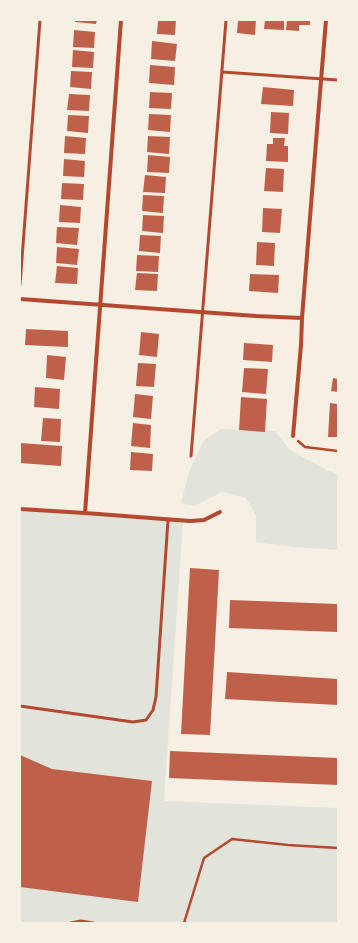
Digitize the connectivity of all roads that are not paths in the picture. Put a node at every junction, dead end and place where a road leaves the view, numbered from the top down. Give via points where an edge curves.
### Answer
1 (40, 20) edge
2 (121, 20) edge
3 (226, 20) edge
4 (326, 20) edge
5 (222, 72) junction
6 (322, 78) junction
7 (338, 80) edge
8 (20, 285) edge
9 (20, 299) edge
10 (100, 305) junction
11 (203, 312) junction
12 (302, 318) junction
13 (293, 436) road end
14 (191, 456) dead end
15 (20, 508) edge
16 (220, 512) dead end
17 (85, 513) junction
18 (168, 520) junction
19 (20, 706) edge
20 (71, 923) edge
21 (93, 923) edge

1 - 8 lane
2 - 10 street
3 - 5 lane
4 - 6 street
5 - 6 lane
5 - 11 lane
6 - 7 lane
6 - 12 street
9 - 10 street
10 - 11 street
10 - 17 street
11 - 12 street
11 - 14 lane
12 - 13 street
15 - 17 street
16 - 18 street via 204,520
17 - 18 street
18 - 19 lane via 157,687 153,710 146,720 133,722
20 - 21 lane

